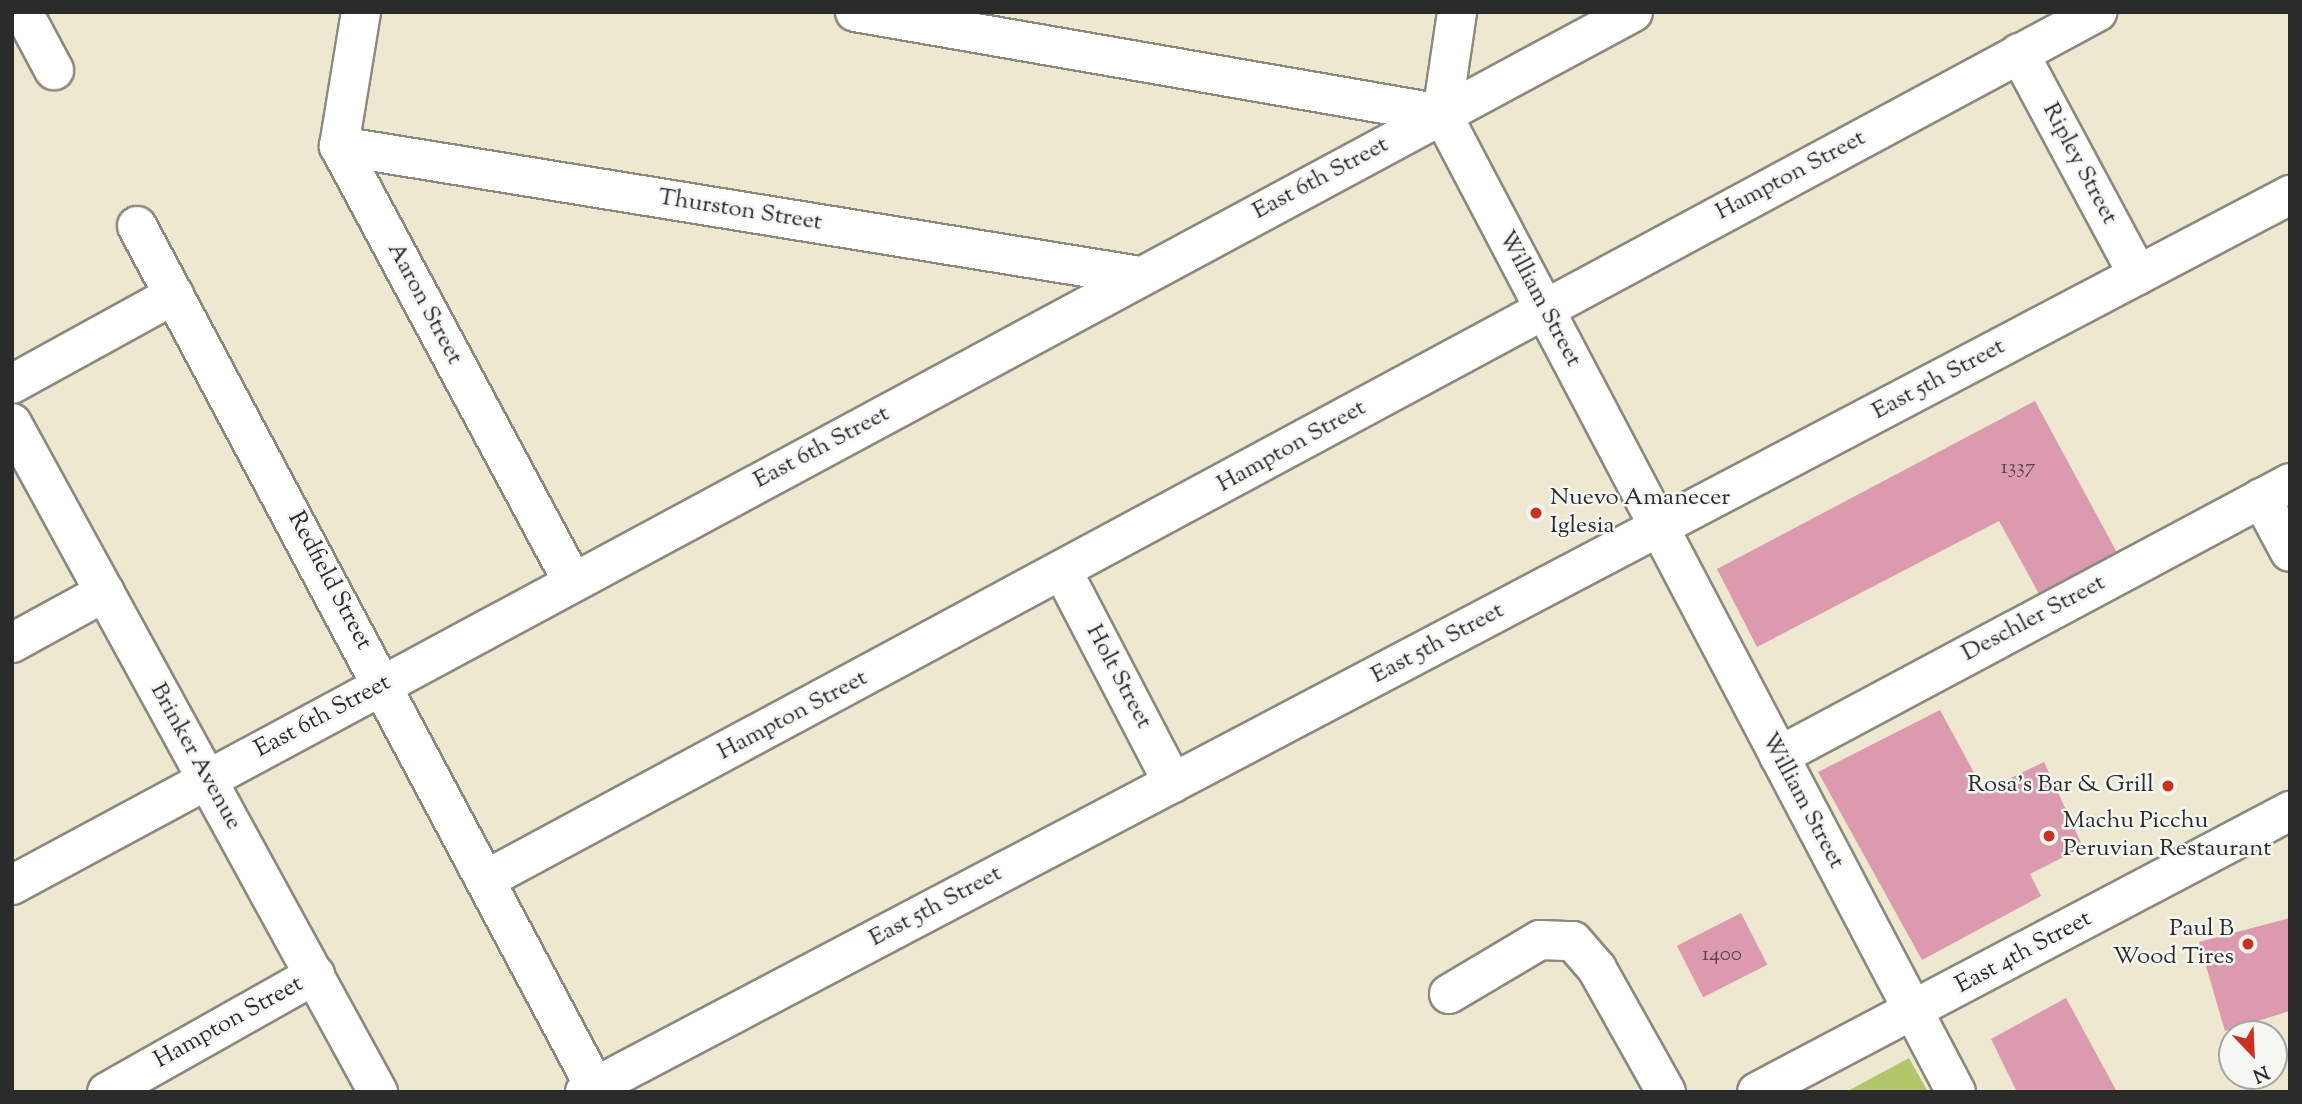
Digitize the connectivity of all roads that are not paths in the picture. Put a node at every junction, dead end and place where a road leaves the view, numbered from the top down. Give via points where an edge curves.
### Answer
1 (23, 12) edge
2 (361, 12) edge
3 (855, 12) edge
4 (1457, 12) edge
5 (1633, 12) edge
6 (2097, 12) edge
7 (2019, 53) junction
8 (54, 70) dead end
9 (1442, 114) junction
10 (339, 146) junction
11 (2290, 195) edge
12 (137, 226) dead end
13 (2138, 275) junction
14 (1140, 276) junction
15 (174, 295) junction
16 (1545, 309) junction
17 (12, 384) edge
18 (12, 423) edge
19 (2275, 491) edge
20 (1659, 527) junction
21 (2290, 552) edge
22 (1063, 572) junction
23 (573, 582) junction
24 (105, 592) junction
25 (12, 643) edge
26 (384, 684) junction
27 (1779, 756) junction
28 (207, 779) junction
29 (1173, 783) junction
30 (2290, 811) edge
31 (486, 879) junction
32 (12, 885) edge
33 (315, 975) junction
34 (1449, 994) dead end
35 (1913, 1012) junction
36 (590, 1089) edge
37 (107, 1092) edge
38 (379, 1092) edge
39 (1666, 1092) edge
40 (1757, 1092) edge
41 (1956, 1092) edge

1 - 8 street
2 - 10 street
3 - 9 street
4 - 9 street
5 - 9 street, East 6th Street
6 - 7 street, Hampton Street
7 - 13 street, Ripley Street
7 - 16 street, Hampton Street
9 - 14 street, East 6th Street
9 - 16 street, William Street
10 - 14 street, Thurston Street
10 - 23 street, Aaron Street
11 - 13 street, East 5th Street
12 - 15 street, Redfield Street
13 - 20 street, East 5th Street
14 - 23 street, East 6th Street
15 - 17 street
15 - 26 street, Redfield Street
16 - 20 street, William Street
16 - 22 street, Hampton Street
18 - 24 street, Brinker Avenue
19 - 21 street
19 - 27 street, Deschler Street
20 - 27 street, William Street
20 - 29 street, East 5th Street
22 - 29 street, Holt Street
22 - 31 street, Hampton Street
23 - 26 street, East 6th Street
24 - 25 street
24 - 28 street, Brinker Avenue
26 - 28 street, East 6th Street
26 - 31 street, Redfield Street
27 - 35 street, William Street
28 - 32 street, East 6th Street
28 - 33 street, Brinker Avenue
29 - 36 street, East 5th Street
30 - 35 street, East 4th Street
31 - 36 street, Redfield Street
33 - 37 street, Hampton Street
33 - 38 street, Brinker Avenue
34 - 39 street via 1540,940 1573,941 1597,969
35 - 40 street, East 4th Street
35 - 41 street, William Street

